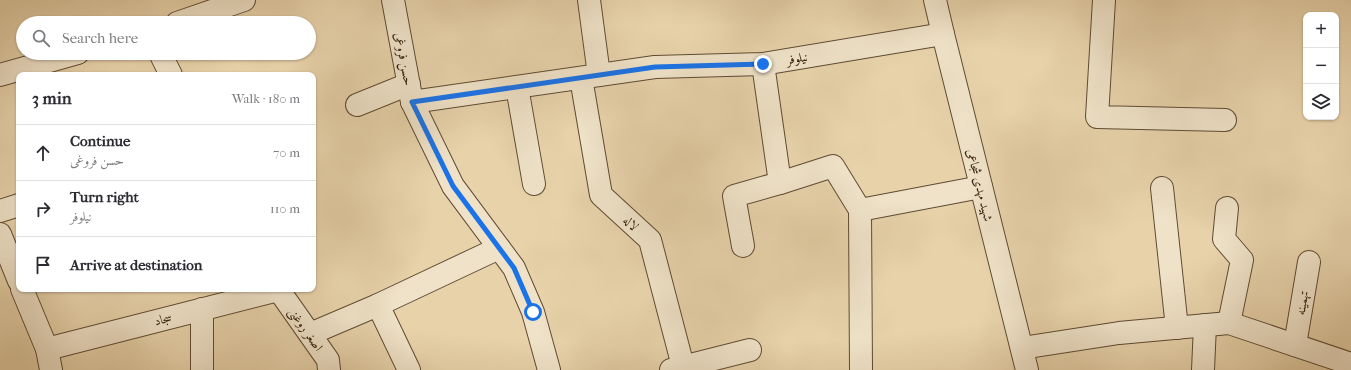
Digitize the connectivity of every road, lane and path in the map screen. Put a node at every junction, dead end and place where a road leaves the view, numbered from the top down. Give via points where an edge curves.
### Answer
1 (244, 0) edge
2 (393, 0) edge
3 (589, 0) edge
4 (936, 0) edge
5 (1104, 0) edge
6 (197, 16) edge
7 (943, 34) junction
8 (53, 60) edge
9 (164, 60) edge
10 (763, 64) junction
11 (170, 72) edge
12 (0, 75) edge
13 (590, 76) junction
14 (517, 87) junction
15 (411, 93) junction
16 (357, 105) dead end
17 (1225, 120) dead end
18 (534, 184) dead end
19 (780, 184) junction
20 (981, 186) junction
21 (1162, 188) dead end
22 (16, 205) edge
23 (1227, 208) dead end
24 (860, 210) junction
25 (0, 211) edge
26 (0, 234) edge
27 (743, 246) dead end
28 (498, 248) junction
29 (1309, 262) dead end
30 (16, 274) edge
31 (23, 292) edge
32 (267, 292) edge
33 (280, 292) edge
34 (378, 305) junction
35 (202, 309) junction
36 (1229, 323) junction
37 (1205, 325) junction
38 (1177, 328) junction
39 (310, 334) junction
40 (1295, 345) junction
41 (1022, 348) junction
42 (47, 349) junction
43 (750, 350) dead end
44 (1351, 364) edge
45 (679, 369) edge
46 (51, 370) edge
47 (202, 370) edge
48 (329, 370) edge
49 (409, 370) edge
50 (549, 370) edge
51 (861, 370) edge
52 (1027, 370) edge
53 (1203, 370) edge

1 - 6 street
2 - 15 street, حسن فروغی
3 - 13 street, لاله
4 - 7 street, شهید مهدی شجاعی
5 - 17 street via 1097,117
7 - 10 street, نیلوفر
7 - 20 street, شهید مهدی شجاعی
8 - 12 street
9 - 11 street
10 - 13 street, نیلوفر via 655,67
10 - 19 street
13 - 14 street, نیلوفر
13 - 45 street, لاله via 601,195 650,240
14 - 15 street, نیلوفر
14 - 18 street
15 - 16 street, نیلوفر
15 - 28 street, حسن فروغی via 453,186
19 - 24 street via 833,166
19 - 27 street via 734,196
20 - 24 street
20 - 41 street, شهید مهدی شجاعی
21 - 38 street
22 - 25 street
23 - 36 street via 1224,239 1242,260
24 - 51 street
26 - 30 street
28 - 34 street
28 - 50 street, حسن فروغی via 514,268 533,312
29 - 40 street, تهمینه
31 - 42 street
32 - 35 street, سجاد
33 - 39 street, اصغر روغنی
34 - 39 street
34 - 49 street
35 - 42 street, سجاد
35 - 47 street
36 - 37 street
36 - 40 street
37 - 38 street
37 - 53 street
38 - 41 street via 1119,333
39 - 48 street, اصغر روغنی via 328,360
40 - 44 street
41 - 52 street, شهید مهدی شجاعی
42 - 46 street
43 - 45 street

